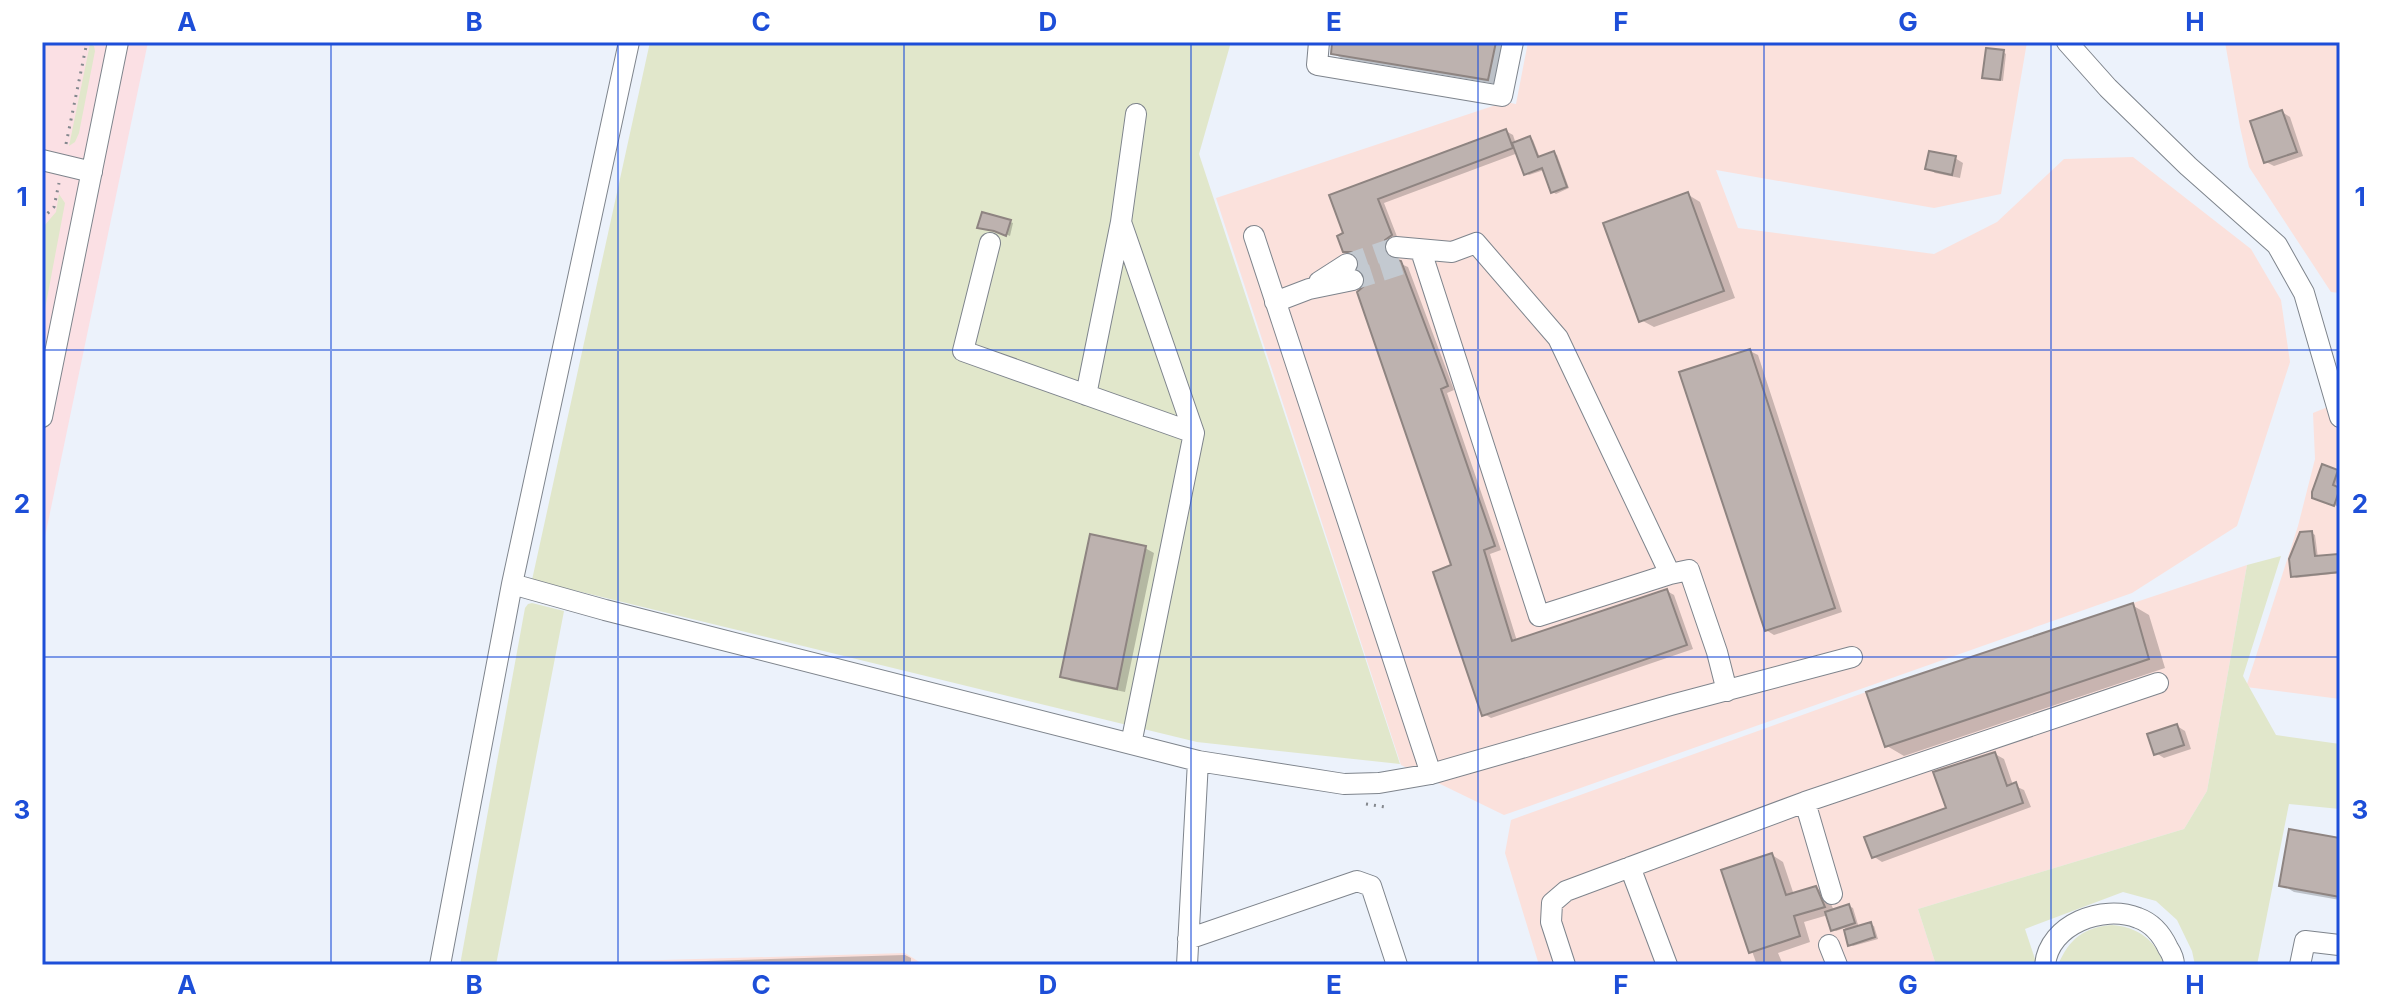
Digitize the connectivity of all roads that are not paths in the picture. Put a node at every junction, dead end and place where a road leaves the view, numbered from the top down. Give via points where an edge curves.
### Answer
1 (118, 42) edge
2 (629, 42) edge
3 (1319, 42) edge
4 (1513, 42) edge
5 (2067, 42) edge
6 (1136, 114) dead end
7 (52, 163) edge
8 (92, 172) junction
9 (1121, 222) junction
10 (1254, 236) dead end
11 (990, 243) dead end
12 (1421, 251) junction
13 (1399, 255) tunnel mouth
14 (1350, 272) tunnel mouth
15 (1275, 302) junction
16 (44, 394) edge
17 (1086, 395) junction
18 (42, 417) edge
19 (2340, 417) edge
20 (1194, 433) junction
21 (1670, 574) junction
22 (512, 584) junction
23 (1852, 657) dead end
24 (2158, 683) dead end
25 (1727, 691) junction
26 (1131, 744) junction
27 (1198, 761) junction
28 (1431, 774) junction
29 (1805, 802) junction
30 (1630, 867) junction
31 (1832, 894) dead end
32 (1188, 939) junction
33 (1829, 945) dead end
34 (2339, 945) edge
35 (440, 965) edge
36 (1187, 965) edge
37 (1397, 965) edge
38 (1565, 965) edge
39 (1667, 965) edge
40 (1837, 965) edge
41 (2045, 965) edge
42 (2174, 965) edge
43 (2300, 965) edge

1 - 8 street
2 - 22 street
3 - 4 street via 1317,65 1502,96
5 - 19 street via 2188,166 2277,245 2304,293
6 - 9 street
7 - 8 street
8 - 16 street
9 - 17 street
9 - 20 street
10 - 15 street
11 - 17 street via 963,351
12 - 13 street
12 - 21 street via 1452,252 1476,243 1558,338
12 - 21 street via 1539,616
14 - 15 street
15 - 28 street
16 - 18 street
17 - 20 street
20 - 26 street
21 - 25 street via 1689,570
22 - 26 street
22 - 35 street
23 - 25 street
24 - 29 street
25 - 28 street
26 - 27 street
27 - 28 street via 1344,784
27 - 32 street
29 - 30 street
29 - 31 street
30 - 38 street via 1566,891 1552,903 1551,922
30 - 39 street
32 - 36 street
32 - 37 street via 1357,881 1371,886
33 - 40 street
34 - 43 street via 2305,941
41 - 42 street via 2060,935 2073,924 2105,913 2141,919 2161,935

